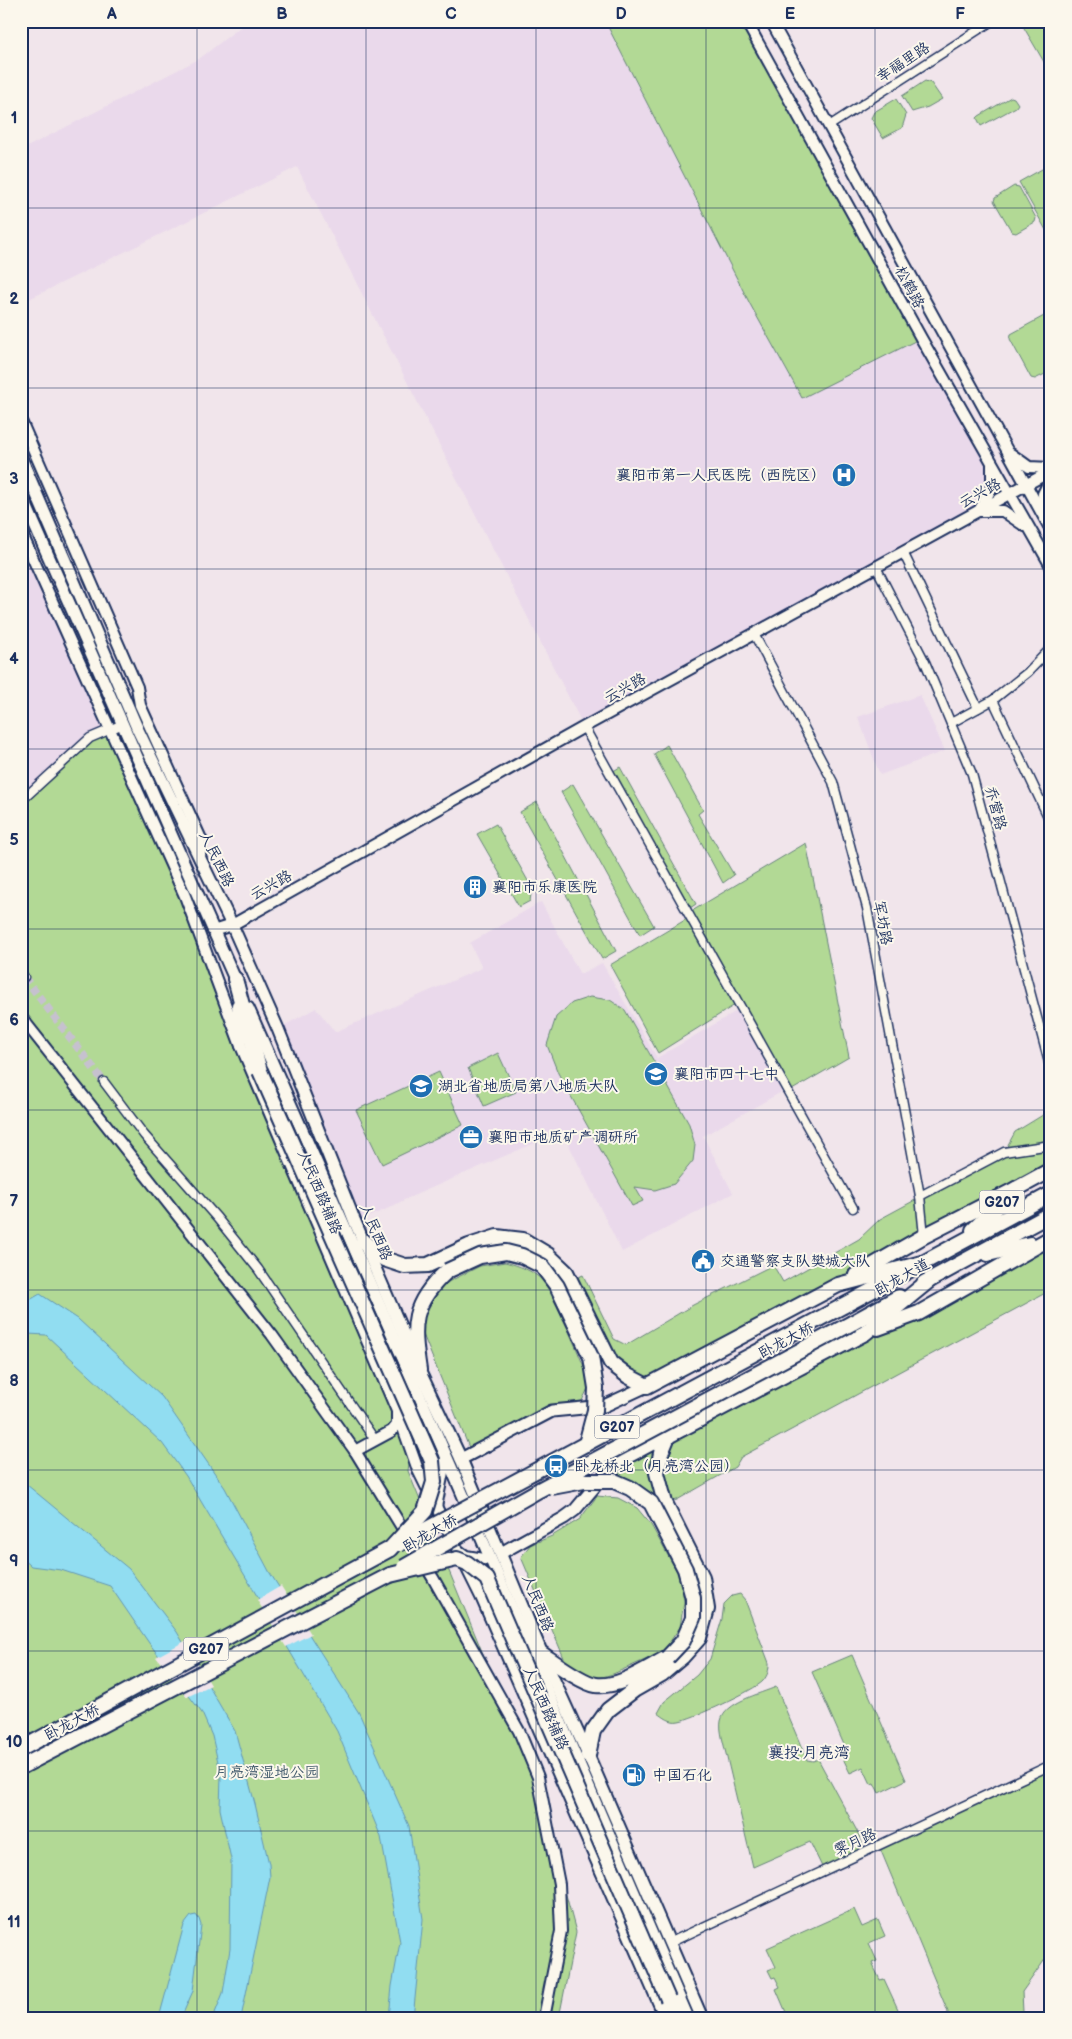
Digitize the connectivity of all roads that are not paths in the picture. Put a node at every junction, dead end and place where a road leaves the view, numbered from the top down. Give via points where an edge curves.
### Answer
1 (746, 21) edge
2 (771, 21) edge
3 (992, 21) edge
4 (829, 126) junction
5 (21, 421) edge
6 (1007, 452) junction
7 (21, 458) edge
8 (992, 463) junction
9 (1051, 469) edge
10 (1051, 478) edge
11 (1026, 485) junction
12 (21, 494) edge
13 (1009, 494) junction
14 (979, 511) junction
15 (1044, 519) junction
16 (1028, 528) junction
17 (1051, 530) edge
18 (21, 532) edge
19 (903, 552) junction
20 (1051, 566) edge
21 (876, 567) junction
22 (754, 634) junction
23 (1051, 648) edge
24 (993, 700) junction
25 (978, 708) junction
26 (951, 723) junction
27 (123, 724) junction
28 (584, 727) junction
29 (109, 730) junction
30 (21, 801) edge
31 (1051, 823) edge
32 (200, 859) junction
33 (232, 925) junction
34 (213, 930) junction
35 (235, 979) junction
36 (21, 1017) edge
37 (240, 1046) junction
38 (1051, 1070) edge
39 (104, 1082) tunnel mouth
40 (1051, 1145) edge
41 (1051, 1170) edge
42 (1016, 1189) junction
43 (1051, 1194) edge
44 (920, 1196) junction
45 (853, 1208) dead end
46 (1051, 1214) edge
47 (924, 1236) junction
48 (1049, 1239) edge
49 (363, 1241) junction
50 (960, 1242) junction
51 (968, 1259) junction
52 (922, 1263) junction
53 (932, 1279) junction
54 (838, 1285) junction
55 (844, 1306) joint
56 (852, 1324) joint
57 (865, 1333) junction
58 (419, 1370) junction
59 (647, 1386) junction
60 (397, 1411) junction
61 (392, 1431) junction
62 (668, 1436) junction
63 (375, 1440) junction
64 (586, 1444) junction
65 (410, 1448) junction
66 (355, 1451) junction
67 (446, 1457) junction
68 (461, 1459) junction
69 (539, 1490) junction
70 (436, 1507) junction
71 (390, 1549) junction
72 (458, 1551) junction
73 (501, 1553) junction
74 (490, 1560) junction
75 (390, 1575) junction
76 (542, 1654) junction
77 (21, 1749) edge
78 (588, 1755) junction
79 (1051, 1765) edge
80 (21, 1767) edge
81 (669, 1943) junction
82 (544, 2018) edge
83 (665, 2018) edge
84 (680, 2018) edge
85 (688, 2018) edge
86 (702, 2018) edge

1 - 8 street, 松鹤路
2 - 4 street, 松鹤路
3 - 4 street, 幸福里路
4 - 6 street, 松鹤路
5 - 32 street via 137,687 140,705 202,839
6 - 9 street via 1028,467
6 - 11 street, 松鹤路
7 - 32 main road, 人民西路 via 138,730
8 - 13 street, 松鹤路
8 - 14 street via 992,487
9 - 11 street, 云兴路
10 - 15 street via 1043,494
11 - 13 street, 云兴路
11 - 15 street, 松鹤路
12 - 27 main road, 人民西路
13 - 14 street, 云兴路
13 - 16 street, 松鹤路
14 - 16 street via 1003,511
14 - 19 street, 云兴路
15 - 17 street, 松鹤路
16 - 20 street, 松鹤路
18 - 29 street
19 - 21 street, 云兴路
19 - 25 street
21 - 22 street, 云兴路
21 - 26 street, 乔营路 via 925,662
22 - 28 street, 云兴路
22 - 44 street, 军坊路 via 832,782 867,908
23 - 24 street via 1028,672
24 - 25 street
24 - 31 street
25 - 26 street
26 - 38 street, 乔营路 via 972,774
27 - 29 street
27 - 34 main road, 人民西路
28 - 33 street, 云兴路
28 - 45 street
29 - 30 street via 90,738
29 - 37 street via 187,902
32 - 33 main road, 人民西路
33 - 34 street, 云兴路
33 - 49 main road, 人民西路 via 278,1029
34 - 35 main road, 人民西路
35 - 37 street, 人民西路辅路
35 - 67 main road, 人民西路
35 - 71 highway, bridge via 260,1071 432,1461 434,1482 424,1511
36 - 66 street via 272,1335
37 - 60 street, 人民西路辅路
39 - 63 street via 144,1135 258,1269
40 - 44 street via 1004,1152
41 - 42 highway, 卧龙大道 / G207
42 - 47 highway
42 - 50 highway, 卧龙大道 / G207
43 - 50 highway, 卧龙大道 / G207
44 - 47 street, 军坊路
46 - 51 highway, 卧龙大道 / G207
47 - 54 highway
48 - 51 highway, 卧龙大道 / G207
48 - 57 highway via 919,1312
49 - 58 main road, 人民西路
49 - 59 highway via 384,1259 405,1266 428,1265 497,1237 523,1240 548,1255 566,1272 611,1364
50 - 52 highway, 卧龙大道 / G207
51 - 53 highway, 卧龙大道 / G207
52 - 54 highway
52 - 55 highway, 卧龙大道 / G207
53 - 56 highway, 卧龙大道 / G207
53 - 57 highway
54 - 59 highway
55 - 64 highway, 卧龙大桥 / G207, bridge
56 - 69 highway, 卧龙大桥 / G207, bridge
57 - 62 highway
58 - 64 highway, bridge via 414,1336 418,1310 430,1286 447,1271 480,1256 506,1252 522,1256 542,1266 557,1286 591,1358 596,1388 595,1410
58 - 68 main road, 人民西路
59 - 68 main road via 604,1406 552,1411
60 - 61 street via 397,1425
60 - 65 street, 人民西路辅路
61 - 63 street
61 - 65 street via 404,1437
62 - 73 main road via 607,1472 575,1510 564,1518
62 - 78 highway via 658,1473 665,1502 702,1577 707,1609 699,1638 682,1657 608,1710 593,1731
63 - 66 street
64 - 71 highway, 卧龙大桥 / G207, bridge
65 - 70 street, 人民西路辅路
66 - 82 street via 443,1595 519,1732 538,1777 560,1893 561,1931
67 - 70 street
67 - 74 main road, 人民西路
68 - 73 main road, 人民西路
69 - 75 highway, 卧龙大桥 / G207, bridge
69 - 76 highway, bridge via 584,1481 614,1481 630,1488 651,1503 686,1569 693,1598 693,1618 682,1641 667,1658 616,1683 595,1685
70 - 72 street, 人民西路辅路
71 - 77 highway, 卧龙大桥 / G207
72 - 74 street via 466,1556
72 - 83 street, 人民西路辅路
73 - 76 main road, 人民西路
74 - 85 main road, 人民西路
75 - 80 highway, 卧龙大桥 / G207
75 - 84 highway, bridge via 457,1560 467,1563 487,1579 668,1999
76 - 78 main road, 人民西路
78 - 81 main road, 人民西路
79 - 81 street, 霁月路
81 - 86 main road, 人民西路

